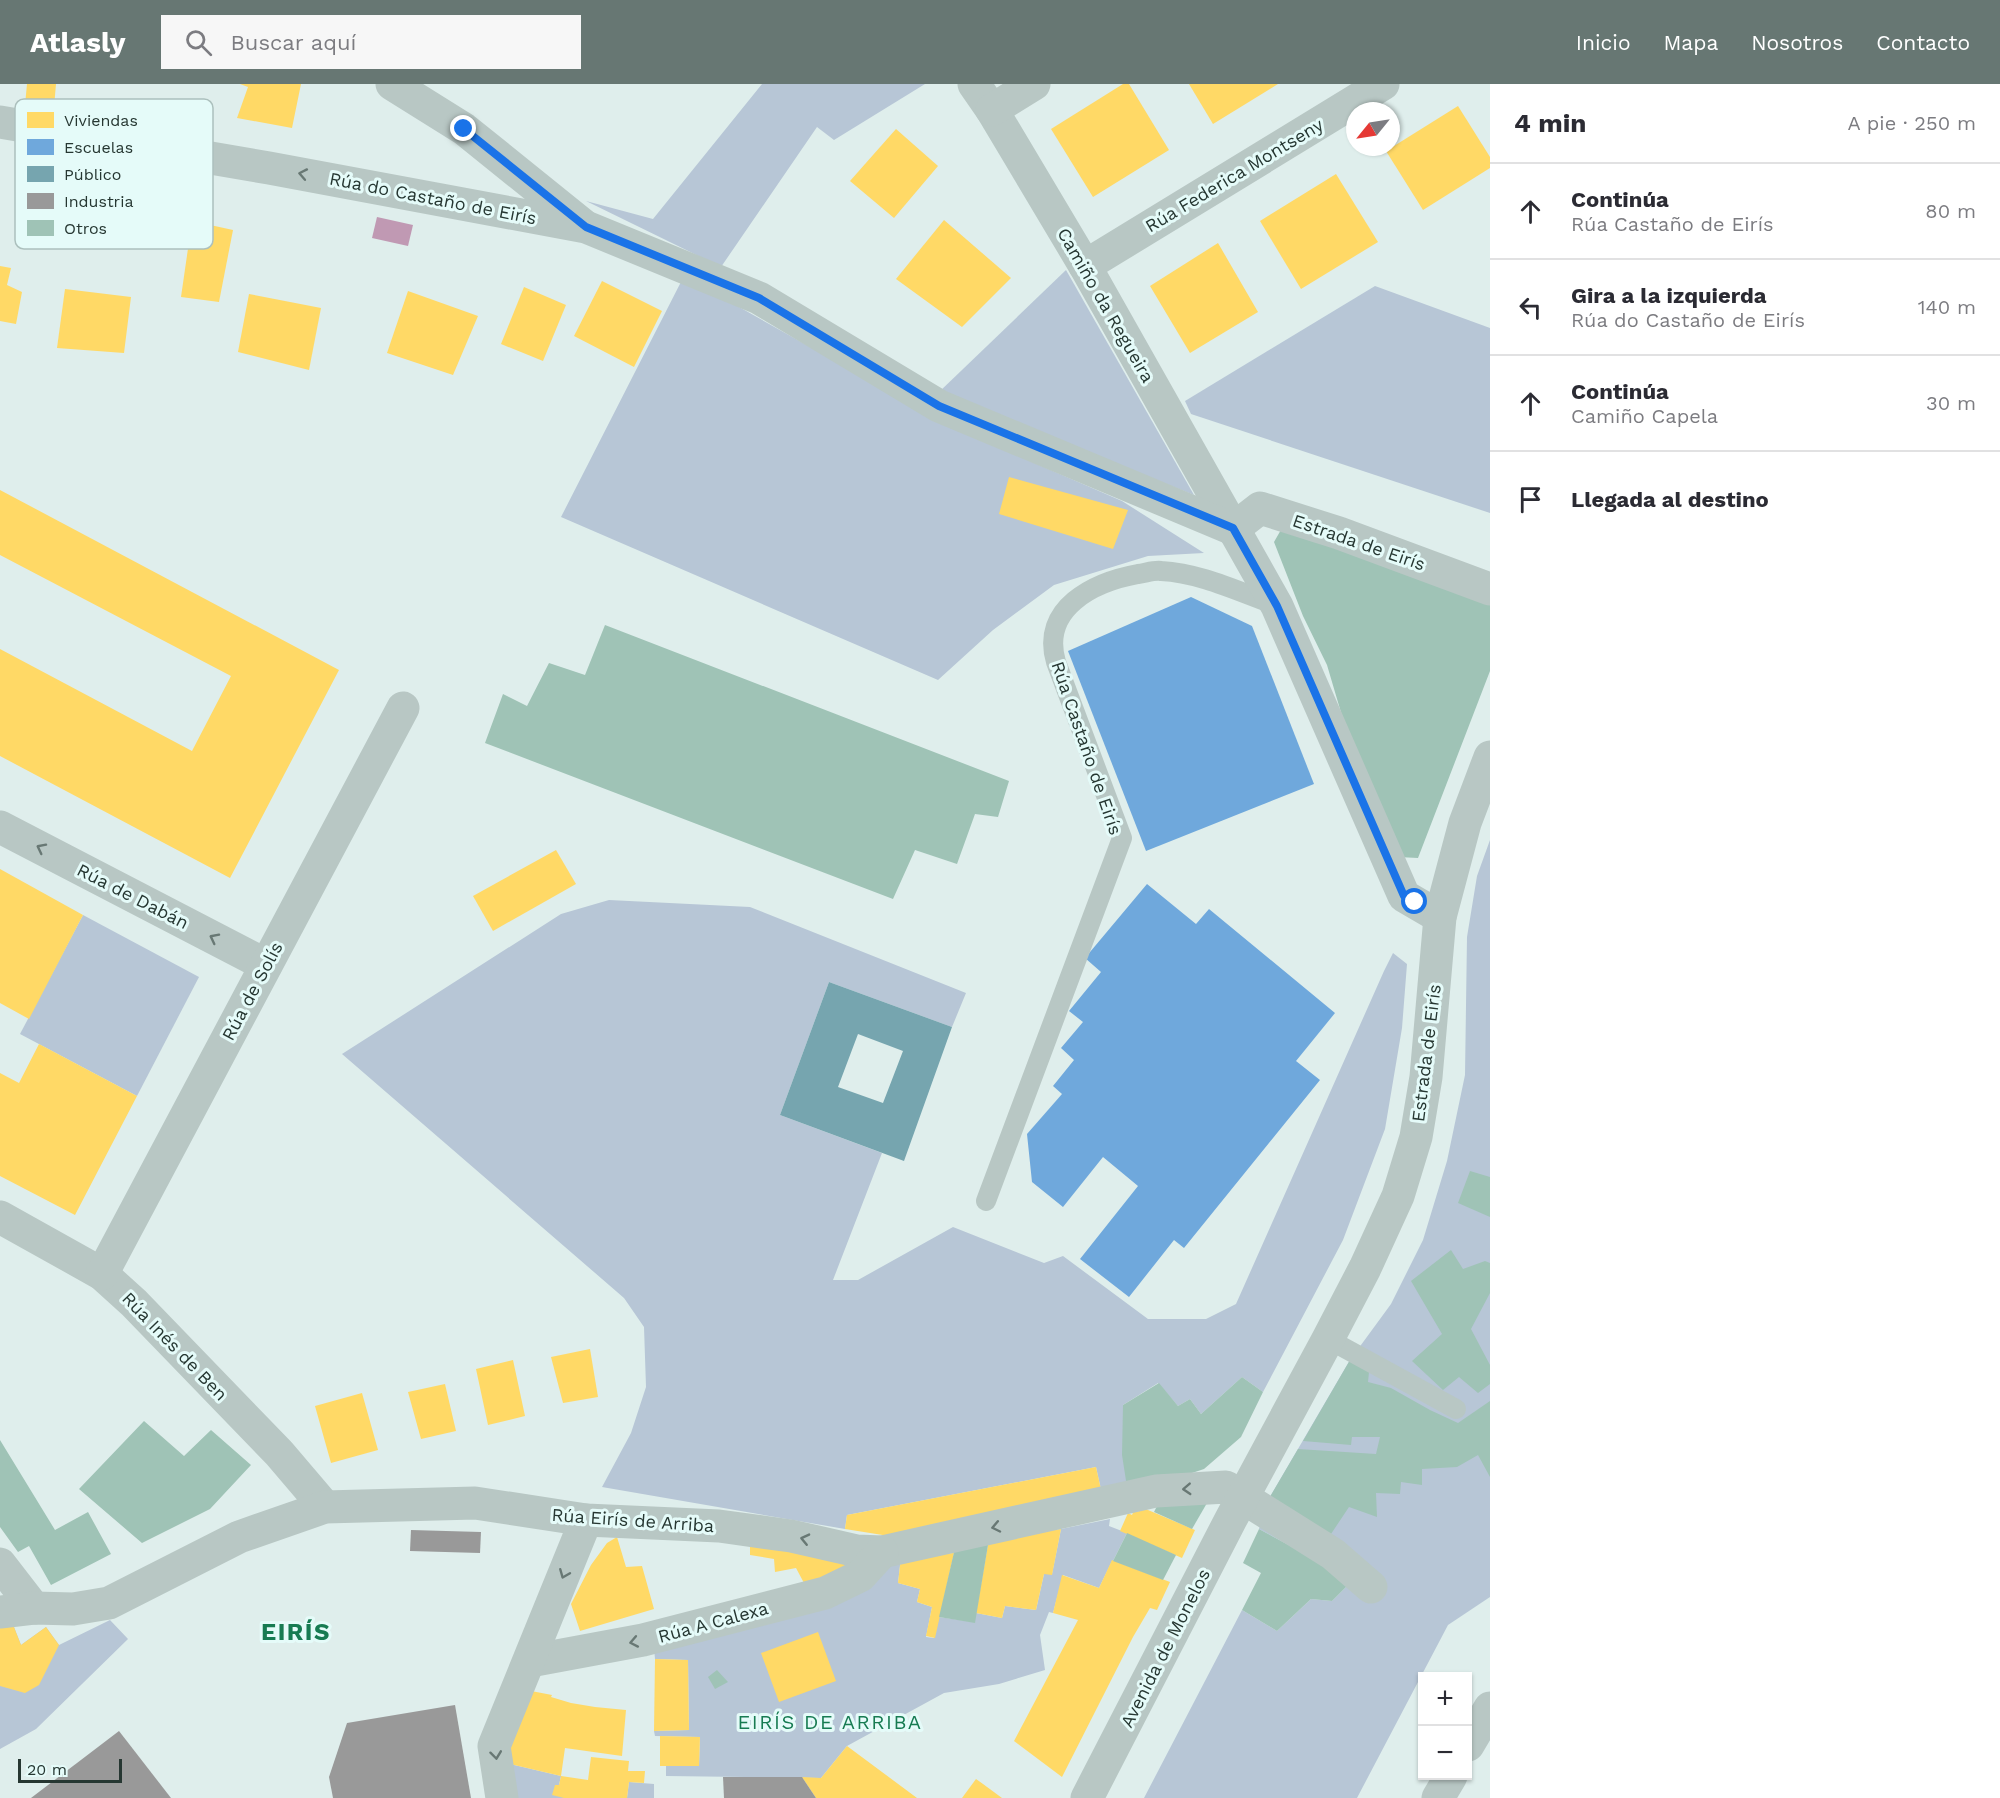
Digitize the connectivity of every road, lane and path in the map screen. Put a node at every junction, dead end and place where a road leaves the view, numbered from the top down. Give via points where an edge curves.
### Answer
1 (392, 84) edge
2 (1034, 84) edge
3 (1383, 84) edge
4 (983, 97) edge
5 (0, 122) edge
6 (15, 125) edge
7 (213, 158) edge
8 (586, 227) junction
9 (1085, 266) junction
10 (1233, 528) junction
11 (1490, 589) edge
12 (1277, 606) junction
13 (403, 708) dead end
14 (1490, 757) edge
15 (0, 827) edge
16 (1440, 917) junction
17 (266, 965) junction
18 (986, 1201) dead end
19 (0, 1217) edge
20 (102, 1274) junction
21 (1328, 1339) junction
22 (1456, 1409) dead end
23 (1242, 1497) junction
24 (325, 1507) junction
25 (586, 1520) junction
26 (882, 1552) junction
27 (0, 1564) edge
28 (1371, 1587) dead end
29 (34, 1608) junction
30 (0, 1612) edge
31 (530, 1661) junction
32 (1490, 1708) edge
33 (1472, 1737) edge
34 (1490, 1741) edge
35 (1472, 1750) edge
36 (1449, 1780) edge
37 (502, 1798) edge
38 (1087, 1798) edge
39 (1438, 1798) edge

1 - 8 street via 464,129
2 - 4 street
3 - 9 street, Rúa Federica Montseny
4 - 9 street, Camiño da Regueira
6 -> 5 street, Rúa do Castaño de Eirís
8 -> 7 street, Rúa do Castaño de Eirís
8 - 10 street, Rúa do Castaño de Eirís via 759,298 939,406
9 - 10 street, Camiño da Regueira
10 - 11 street, Estrada de Eirís via 1260,508
10 - 12 street
12 - 16 street via 1404,896
12 - 18 lane, Rúa Castaño de Eirís via 1188,574 1159,570 1092,589 1075,600 1056,623 1052,639 1056,662 1122,838
13 - 17 street, Rúa de Solís
14 - 16 street, Estrada de Eirís via 1465,824
17 -> 15 street, Rúa de Dabán
16 - 21 street, Estrada de Eirís via 1426,1077 1416,1137 1398,1196
17 - 20 street, Rúa de Solís
19 - 20 street, Rúa Inés de Ben
20 - 24 street, Rúa Inés de Ben via 279,1453
21 - 22 lane
21 - 23 street, Estrada de Eirís
23 -> 26 street, Rúa Eirís de Arriba via 1226,1487 1156,1491
23 - 28 street, Rúa Eirís de Arriba via 1333,1554
23 - 38 street, Avenida de Monelos
24 - 25 street, Rúa Eirís de Arriba via 475,1503
24 - 29 street, Rúa Eirís de Arriba via 239,1537 109,1603 73,1609
26 -> 25 street, Rúa Eirís de Arriba via 719,1526
25 -> 31 street
26 -> 31 street, Rúa A Calexa via 860,1576 825,1593 643,1640
27 - 29 street
29 - 30 street, Rúa Eirís de Arriba
31 -> 37 street via 495,1746
32 - 33 street
34 - 35 street
36 - 39 street

